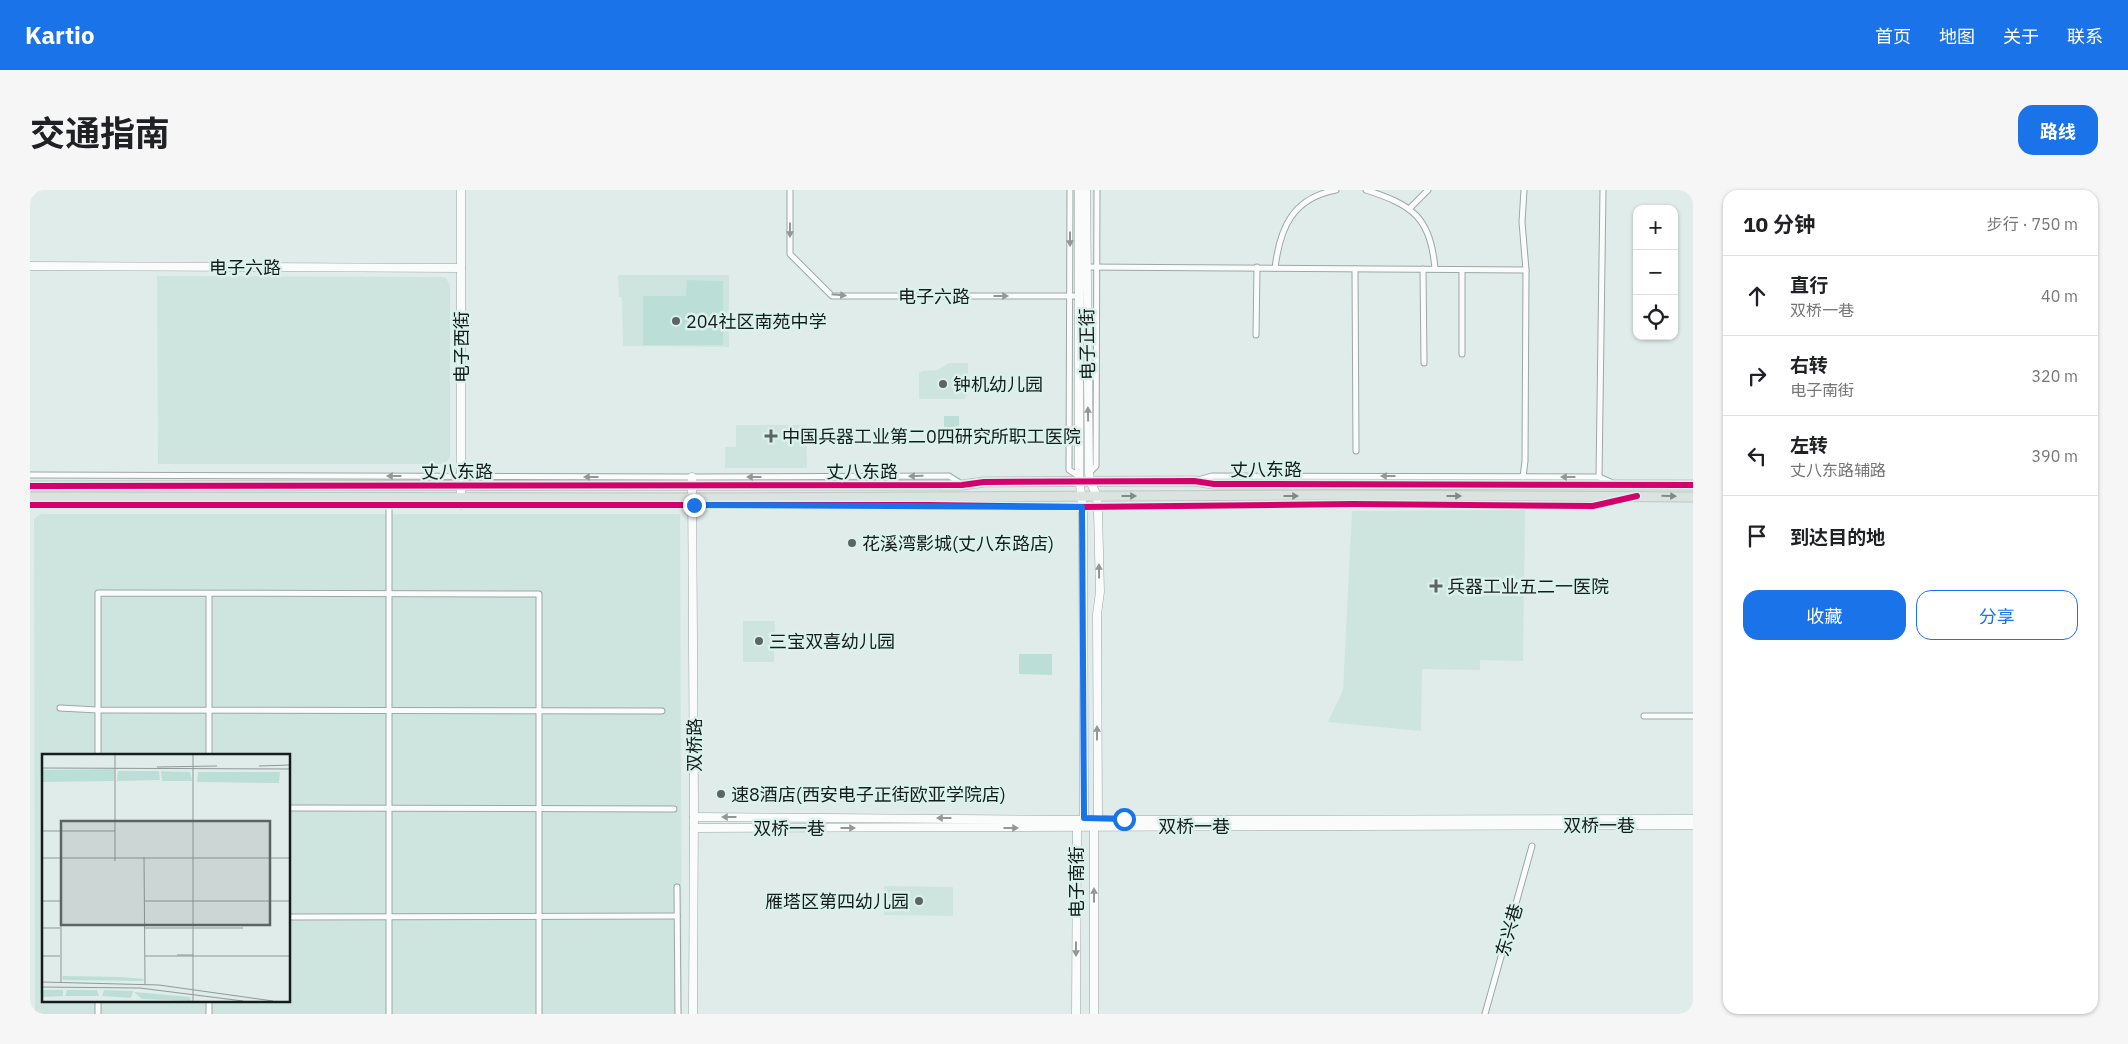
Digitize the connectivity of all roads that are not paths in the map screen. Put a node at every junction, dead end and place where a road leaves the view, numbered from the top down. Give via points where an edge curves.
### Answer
1 (461, 190) edge
2 (790, 190) edge
3 (1070, 190) edge
4 (1079, 190) edge
5 (1086, 190) edge
6 (1097, 190) edge
7 (1336, 190) edge
8 (1366, 190) edge
9 (1428, 190) edge
10 (1524, 190) edge
11 (1603, 190) edge
12 (1410, 208) junction
13 (30, 266) edge
14 (1082, 267) junction
15 (1096, 267) junction
16 (1257, 267) junction
17 (461, 268) junction
18 (1275, 268) junction
19 (1355, 268) junction
20 (1423, 269) junction
21 (1435, 269) junction
22 (1462, 270) junction
23 (1526, 270) junction
24 (1070, 296) junction
25 (1078, 296) junction
26 (1256, 335) dead end
27 (1462, 354) dead end
28 (1424, 364) dead end
29 (1356, 451) dead end
30 (30, 475) edge
31 (1089, 477) junction
32 (1523, 477) junction
33 (1599, 477) junction
34 (1079, 479) junction
35 (460, 481) junction
36 (1194, 481) junction
37 (692, 482) junction
38 (1616, 484) junction
39 (1693, 485) edge
40 (30, 486) edge
41 (1097, 496) junction
42 (30, 497) edge
43 (1083, 497) junction
44 (1693, 497) edge
45 (1431, 500) junction
46 (389, 501) junction
47 (461, 501) junction
48 (693, 502) junction
49 (30, 505) edge
50 (1082, 507) junction
51 (1098, 507) junction
52 (209, 594) junction
53 (388, 594) junction
54 (60, 708) dead end
55 (98, 710) junction
56 (209, 710) junction
57 (388, 710) junction
58 (538, 710) junction
59 (662, 711) dead end
60 (1644, 716) dead end
61 (1693, 716) edge
62 (98, 754) edge
63 (209, 754) edge
64 (538, 807) junction
65 (290, 808) edge
66 (388, 808) junction
67 (674, 809) dead end
68 (694, 817) junction
69 (1084, 818) junction
70 (1693, 818) edge
71 (1096, 823) junction
72 (1693, 825) edge
73 (694, 828) junction
74 (1076, 828) junction
75 (1532, 846) dead end
76 (677, 887) dead end
77 (388, 916) junction
78 (539, 916) junction
79 (677, 916) junction
80 (290, 917) edge
81 (389, 1014) edge
82 (539, 1014) edge
83 (678, 1014) edge
84 (693, 1014) edge
85 (1076, 1014) edge
86 (1094, 1014) edge
87 (1485, 1014) edge

1 - 17 street, 电子西街
2 -> 24 street, 电子六路 via 790,254 832,296
3 -> 24 street
4 - 14 street, 电子正街
5 - 14 street, 电子正街
6 - 15 street
7 - 18 street via 1303,203 1292,212 1277,251
8 - 12 street
9 - 12 street
10 - 23 street via 1522,222
11 - 33 street
12 - 21 street via 1420,218 1434,249
13 - 17 street, 电子六路
14 - 15 street
14 - 25 street, 电子正街
31 -> 14 street, 电子正街
15 - 16 street
15 - 31 street via 1096,466
16 - 18 street
16 - 26 street
17 - 35 street, 电子西街
18 - 19 street
19 - 20 street
19 - 29 street
20 - 21 street
20 - 28 street
21 - 22 street
22 - 23 street
22 - 27 street
23 - 32 street
24 - 25 street, 电子六路
24 - 34 street via 1069,470
25 - 34 street, 电子正街
35 -> 30 street
31 - 34 main road, 丈八东路
31 - 36 main road, 丈八东路
31 - 41 street, 电子正街
33 -> 32 street
32 -> 36 street via 1212,476
33 - 38 street
34 -> 37 main road, 丈八东路 via 962,485 901,481
34 - 43 street
37 -> 35 main road, 丈八东路
35 - 40 main road, 丈八东路
35 - 47 street, 电子西街
36 - 38 main road, 丈八东路 via 1214,484
37 - 48 street, 双桥路
38 - 39 main road, 丈八东路
41 - 43 main road, 丈八东路
41 -> 45 main road, 丈八东路
41 - 51 street, 电子南街
42 - 46 main road, 丈八东路
43 - 48 main road, 丈八东路
43 - 50 street
45 -> 44 main road, 丈八东路
45 - 51 street
46 - 47 main road, 丈八东路
46 - 49 street
46 - 53 street
47 - 48 main road, 丈八东路
48 - 50 street
48 - 68 street, 双桥路
50 - 51 street
50 - 69 street
71 -> 51 street, 电子南街 via 1097,614 1100,592
52 - 53 street
52 - 55 street via 98,593
52 - 56 street
53 - 57 street
53 - 58 street via 538,594
54 - 55 street
55 - 56 street
55 - 62 street
56 - 57 street
56 - 63 street
57 - 58 street
57 - 66 street
58 - 59 street
58 - 64 street
60 - 61 street
64 - 66 street
64 - 67 street
64 - 78 street
65 - 66 street
66 - 77 street
69 -> 68 street, 双桥一巷
68 - 73 street, 双桥路
69 - 71 street, 双桥一巷
69 - 74 street, 电子南街
70 - 71 street, 双桥一巷
71 - 72 street, 双桥一巷
71 - 74 street, 双桥一巷
86 -> 71 street, 电子南街
73 -> 74 street, 双桥一巷
73 - 84 street, 双桥路
74 -> 85 street, 电子南街
75 - 87 street, 东兴巷
76 - 79 street
77 - 78 street
77 - 80 street
77 - 81 street
78 - 79 street
78 - 82 street
79 - 83 street

